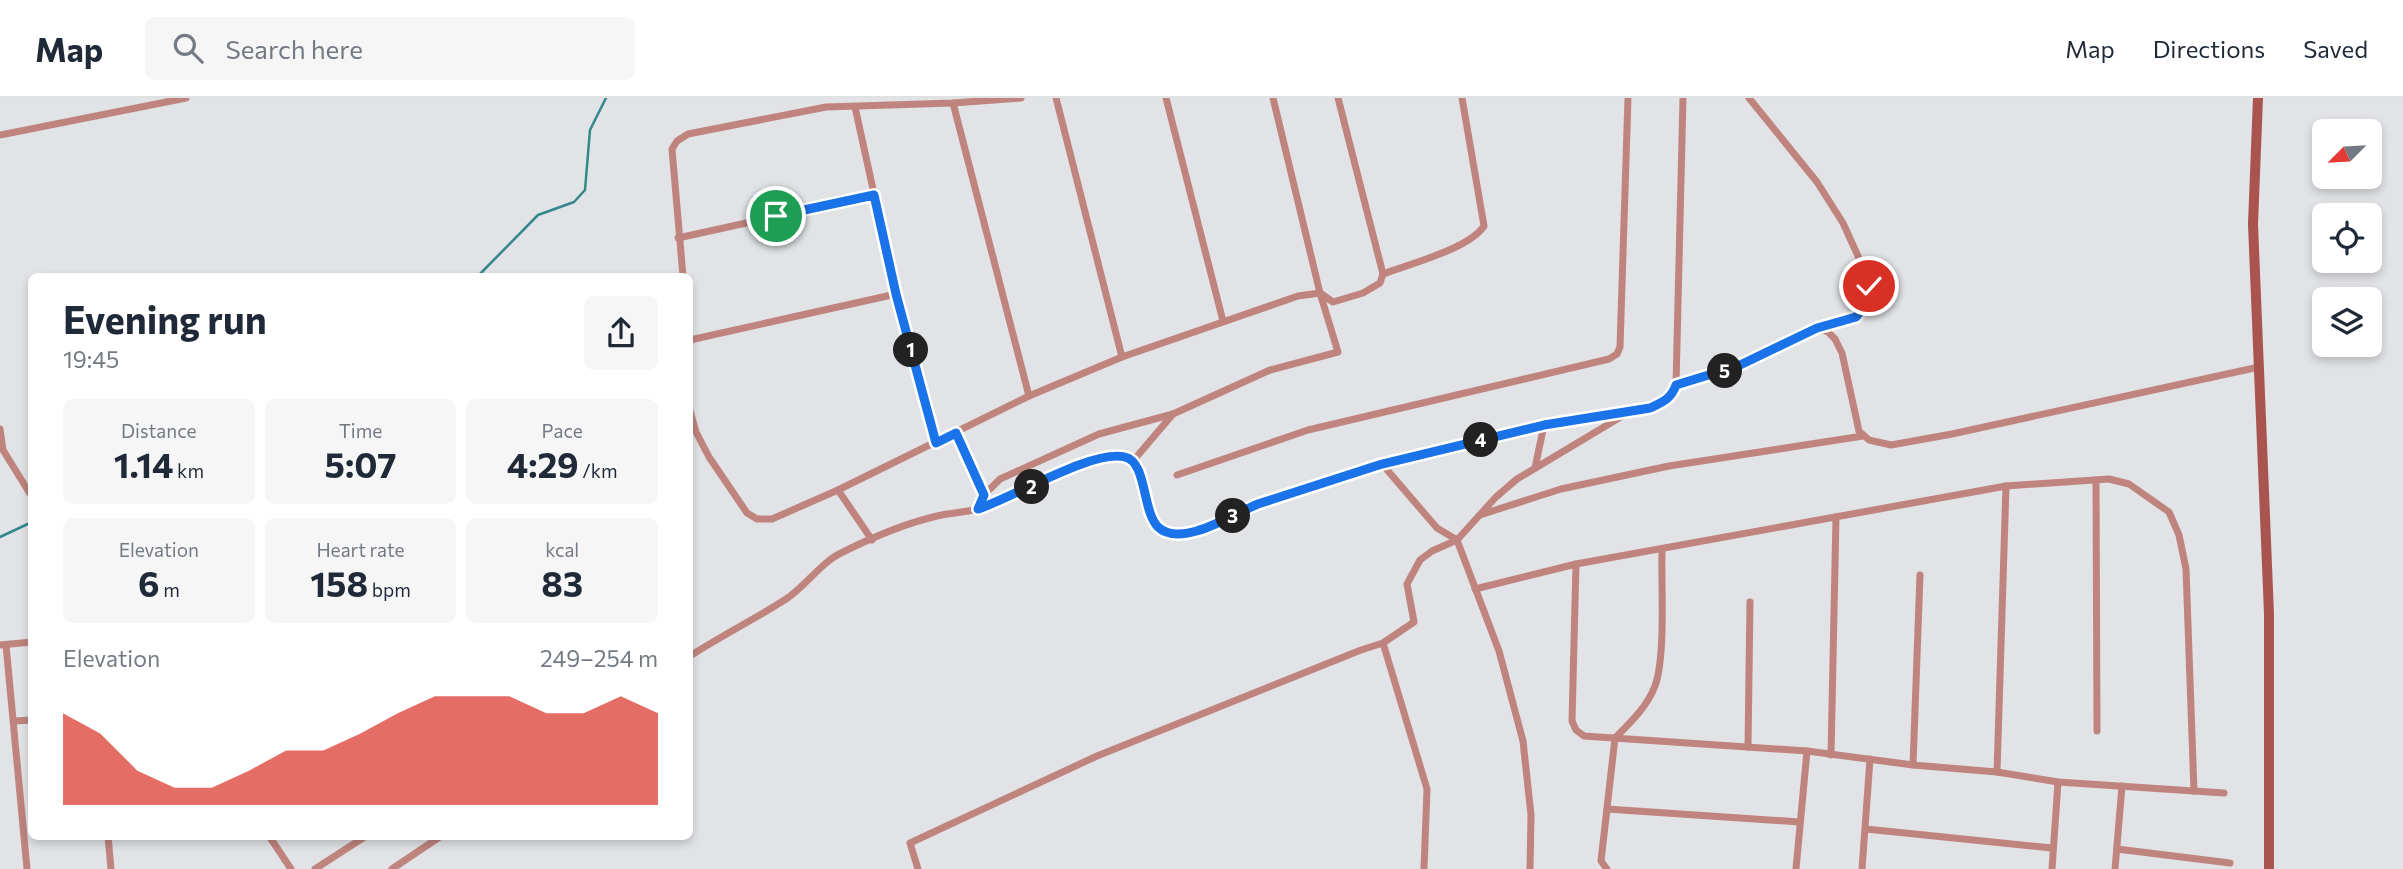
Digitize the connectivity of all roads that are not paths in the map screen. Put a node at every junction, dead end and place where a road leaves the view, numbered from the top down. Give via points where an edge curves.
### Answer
1 (186, 98) edge
2 (1021, 98) edge
3 (1056, 98) edge
4 (1166, 98) edge
5 (1273, 98) edge
6 (1338, 98) edge
7 (1462, 98) edge
8 (1628, 98) edge
9 (1683, 98) edge
10 (1749, 98) edge
11 (2258, 98) edge
12 (912, 101) edge
13 (953, 103) junction
14 (855, 107) junction
15 (0, 135) edge
16 (874, 195) junction
17 (678, 238) junction
18 (682, 273) edge
19 (1382, 274) junction
20 (1320, 293) junction
21 (896, 294) junction
22 (1223, 321) junction
23 (1817, 328) junction
24 (693, 339) edge
25 (1122, 357) junction
26 (2259, 367) junction
27 (1676, 385) junction
28 (1029, 396) junction
29 (1628, 413) junction
30 (1173, 414) junction
31 (693, 422) edge
32 (1544, 425) junction
33 (0, 429) edge
34 (956, 433) junction
35 (1863, 436) junction
36 (936, 443) junction
37 (1133, 461) junction
38 (1382, 464) junction
39 (1535, 468) junction
40 (1177, 475) dead end
41 (2096, 480) junction
42 (2006, 486) junction
43 (838, 490) junction
44 (28, 491) edge
45 (984, 495) junction
46 (978, 509) junction
47 (1479, 516) junction
48 (1836, 517) junction
49 (872, 540) junction
50 (1457, 540) junction
51 (1662, 550) junction
52 (1576, 564) junction
53 (1920, 575) dead end
54 (1475, 589) junction
55 (1750, 601) dead end
56 (28, 642) edge
57 (1383, 643) junction
58 (3, 645) edge
59 (693, 654) edge
60 (28, 720) edge
61 (14, 721) junction
62 (2097, 731) dead end
63 (1615, 738) junction
64 (1748, 747) junction
65 (1807, 751) junction
66 (1830, 755) junction
67 (1870, 758) junction
68 (1913, 765) junction
69 (1997, 772) junction
70 (2058, 782) junction
71 (2122, 786) junction
72 (2194, 791) junction
73 (2224, 793) dead end
74 (1607, 809) junction
75 (1800, 822) junction
76 (1866, 829) junction
77 (108, 840) edge
78 (272, 840) edge
79 (360, 840) edge
80 (434, 840) edge
81 (2052, 848) junction
82 (2117, 849) junction
83 (2230, 863) dead end
84 (27, 869) edge
85 (111, 869) edge
86 (291, 869) edge
87 (315, 869) edge
88 (392, 869) edge
89 (918, 869) edge
90 (1424, 869) edge
91 (1530, 869) edge
92 (1607, 869) edge
93 (1796, 869) edge
94 (1862, 869) edge
95 (2052, 869) edge
96 (2115, 869) edge
97 (2269, 869) edge

1 - 15 street
2 - 13 street
3 - 25 street
4 - 22 street
5 - 20 street
6 - 19 street
7 - 19 street via 1484,226 1465,243
8 - 40 street via 1617,354 1308,430
9 - 27 street
10 - 23 street via 1824,193 1843,223 1869,286 1869,301 1856,317
11 - 26 main road via 2253,224
12 - 13 street
12 - 14 street
13 - 28 street
14 - 16 street
14 - 17 street via 826,107 688,134 677,141 672,149
16 - 17 street
16 - 21 street
17 - 18 street
19 - 20 street via 1380,284 1363,293 1333,302
20 - 22 street
20 - 30 street via 1338,352 1270,370
21 - 24 street
21 - 36 street
22 - 25 street
23 - 27 street via 1738,366
23 - 35 street via 1828,332 1842,353
25 - 28 street
26 - 35 street via 1904,443 1877,443
26 - 97 main road via 2269,614
27 - 29 street via 1665,402
28 - 34 street
29 - 32 street
29 - 39 street
30 - 37 street
30 - 45 street via 1100,434 1019,470
31 - 43 street via 709,457 747,513 757,519 772,519
32 - 38 street
32 - 39 street
33 - 44 street via 3,450
34 - 36 street
34 - 45 street
35 - 47 street via 1669,466 1561,489
36 - 43 street
37 - 38 street via 1152,519 1172,534 1186,534 1258,504
37 - 46 street via 1116,456 1091,460
38 - 50 street via 1437,528
39 - 47 street
41 - 42 street
41 - 62 street
41 - 72 street via 2129,484 2156,501 2169,512 2179,535 2186,569
42 - 48 street
42 - 69 street
43 - 49 street
45 - 46 street
46 - 49 street via 938,516
47 - 50 street
48 - 51 street
48 - 66 street
49 - 59 street via 841,553 786,599
50 - 54 street
50 - 57 street via 1420,560 1407,584 1414,622
51 - 52 street
51 - 63 street via 1660,661 1654,687 1631,723
52 - 54 street
52 - 63 street via 1572,721 1584,736
53 - 68 street
54 - 91 street via 1499,651 1523,741 1531,815
55 - 64 street
56 - 58 street
57 - 89 street via 1097,756 910,843
57 - 90 street via 1427,789
58 - 61 street
60 - 61 street
61 - 84 street
63 - 64 street
63 - 74 street
64 - 65 street
65 - 66 street
65 - 75 street
66 - 67 street
67 - 68 street
67 - 76 street
68 - 69 street
69 - 70 street
70 - 71 street
70 - 81 street
71 - 72 street
71 - 82 street
72 - 73 street
74 - 75 street
74 - 92 street via 1601,860
75 - 93 street
76 - 81 street
76 - 94 street
77 - 85 street
78 - 86 street
79 - 87 street
80 - 88 street
81 - 95 street
82 - 83 street
82 - 96 street

